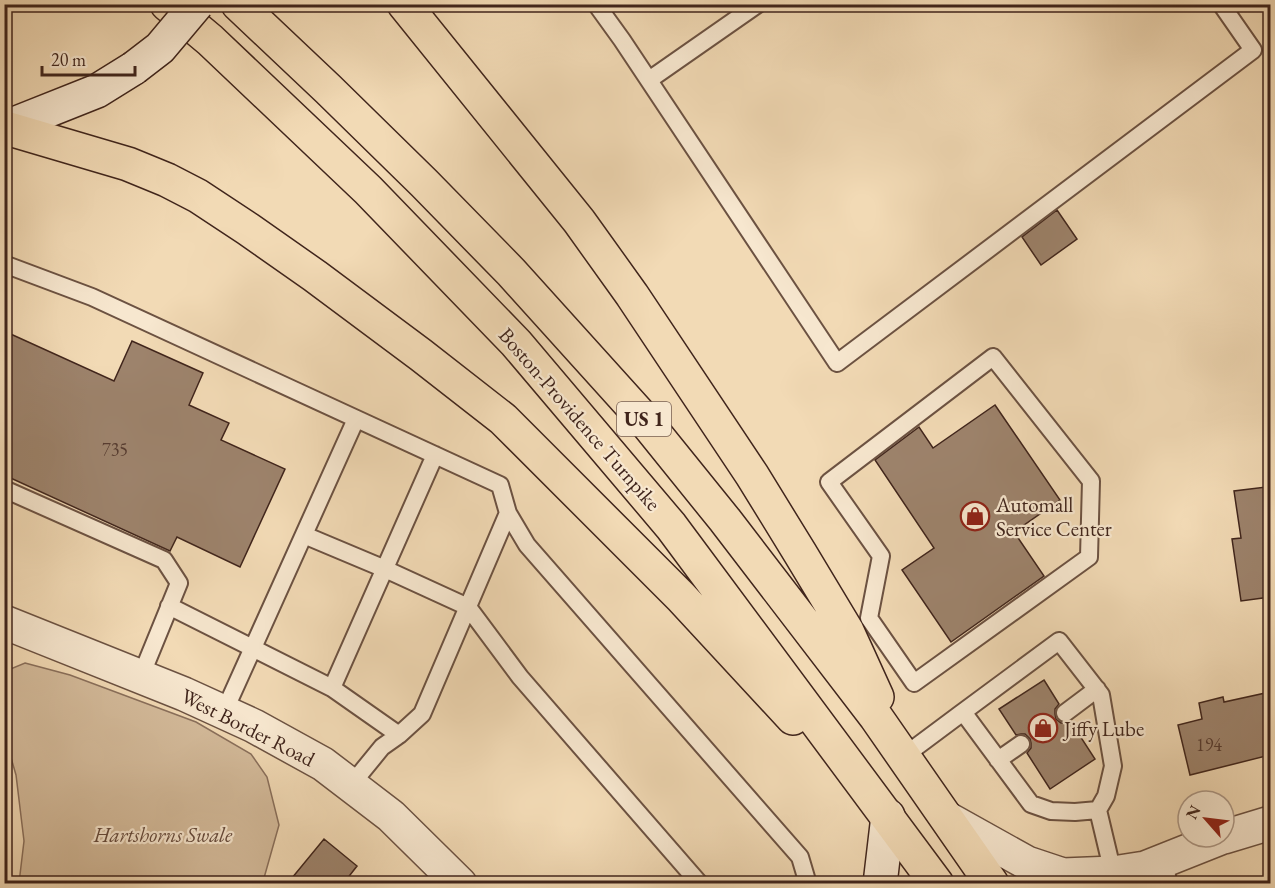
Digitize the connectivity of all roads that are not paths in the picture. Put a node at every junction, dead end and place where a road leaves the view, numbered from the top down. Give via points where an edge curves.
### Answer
1 (167, 4) edge
2 (196, 4) edge
3 (238, 4) edge
4 (404, 4) edge
5 (596, 4) edge
6 (758, 4) edge
7 (1221, 4) edge
8 (649, 80) junction
9 (5, 128) edge
10 (4, 264) edge
11 (356, 418) junction
12 (435, 455) junction
13 (4, 489) edge
14 (508, 513) junction
15 (304, 535) junction
16 (385, 569) junction
17 (169, 606) junction
18 (468, 607) junction
19 (4, 622) edge
20 (858, 625) junction
21 (253, 648) junction
22 (141, 676) junction
23 (332, 688) junction
24 (1096, 690) junction
25 (224, 712) junction
26 (963, 712) junction
27 (1065, 712) dead end
28 (399, 735) junction
29 (1021, 744) dead end
30 (903, 756) junction
31 (998, 760) junction
32 (351, 785) junction
33 (1098, 810) junction
34 (888, 816) junction
35 (948, 819) junction
36 (1270, 823) edge
37 (1236, 833) edge
38 (1204, 849) edge
39 (1167, 872) edge
40 (1113, 873) junction
41 (460, 884) edge
42 (700, 884) edge
43 (808, 884) edge
44 (880, 884) edge
45 (937, 884) edge
46 (992, 884) edge

1 - 34 main road, Boston-Providence Turnpike / US 1 via 368,190 516,343 671,526
2 - 9 street, bridge via 160,48 134,68 97,91
3 - 30 main road, US 1 via 432,191 641,416 725,519
4 - 20 main road via 579,221
5 - 8 lane
6 - 8 lane
7 - 8 lane via 1253,50 837,363
9 - 34 main road via 128,164 198,196 421,355 503,419 681,597
10 - 11 lane via 92,297
11 - 12 lane
11 - 15 lane
12 - 14 lane via 500,485
12 - 16 lane
13 - 17 lane via 164,560 178,583
14 - 18 lane
14 - 43 lane via 527,545 800,857
15 - 16 lane
15 - 21 lane
16 - 18 lane
16 - 23 lane
17 - 21 lane
17 - 22 lane
18 - 28 lane via 422,714
18 - 42 lane via 520,677
19 - 22 street, West Border Road
20 - 20 lane via 914,683 1089,557 1091,481 993,357 829,482 881,556
20 - 30 main road
21 - 23 lane
21 - 25 lane
22 - 25 street, West Border Road
23 - 28 lane
24 - 26 lane via 1059,641
24 - 27 lane
24 - 33 lane via 1101,695 1113,766 1106,796
25 - 32 street, West Border Road via 323,764
26 - 30 lane
26 - 31 lane
28 - 32 lane via 382,747
29 - 31 lane
30 - 35 main road, US 1
31 - 33 lane via 1031,804 1051,811
32 - 41 street, West Border Road via 391,816
33 - 40 lane
34 - 44 street
34 - 45 main road, Boston-Providence Turnpike / US 1
35 - 40 street via 1027,863 1063,875
35 - 46 main road, US 1
36 - 37 street
38 - 39 street
39 - 40 street via 1145,868

